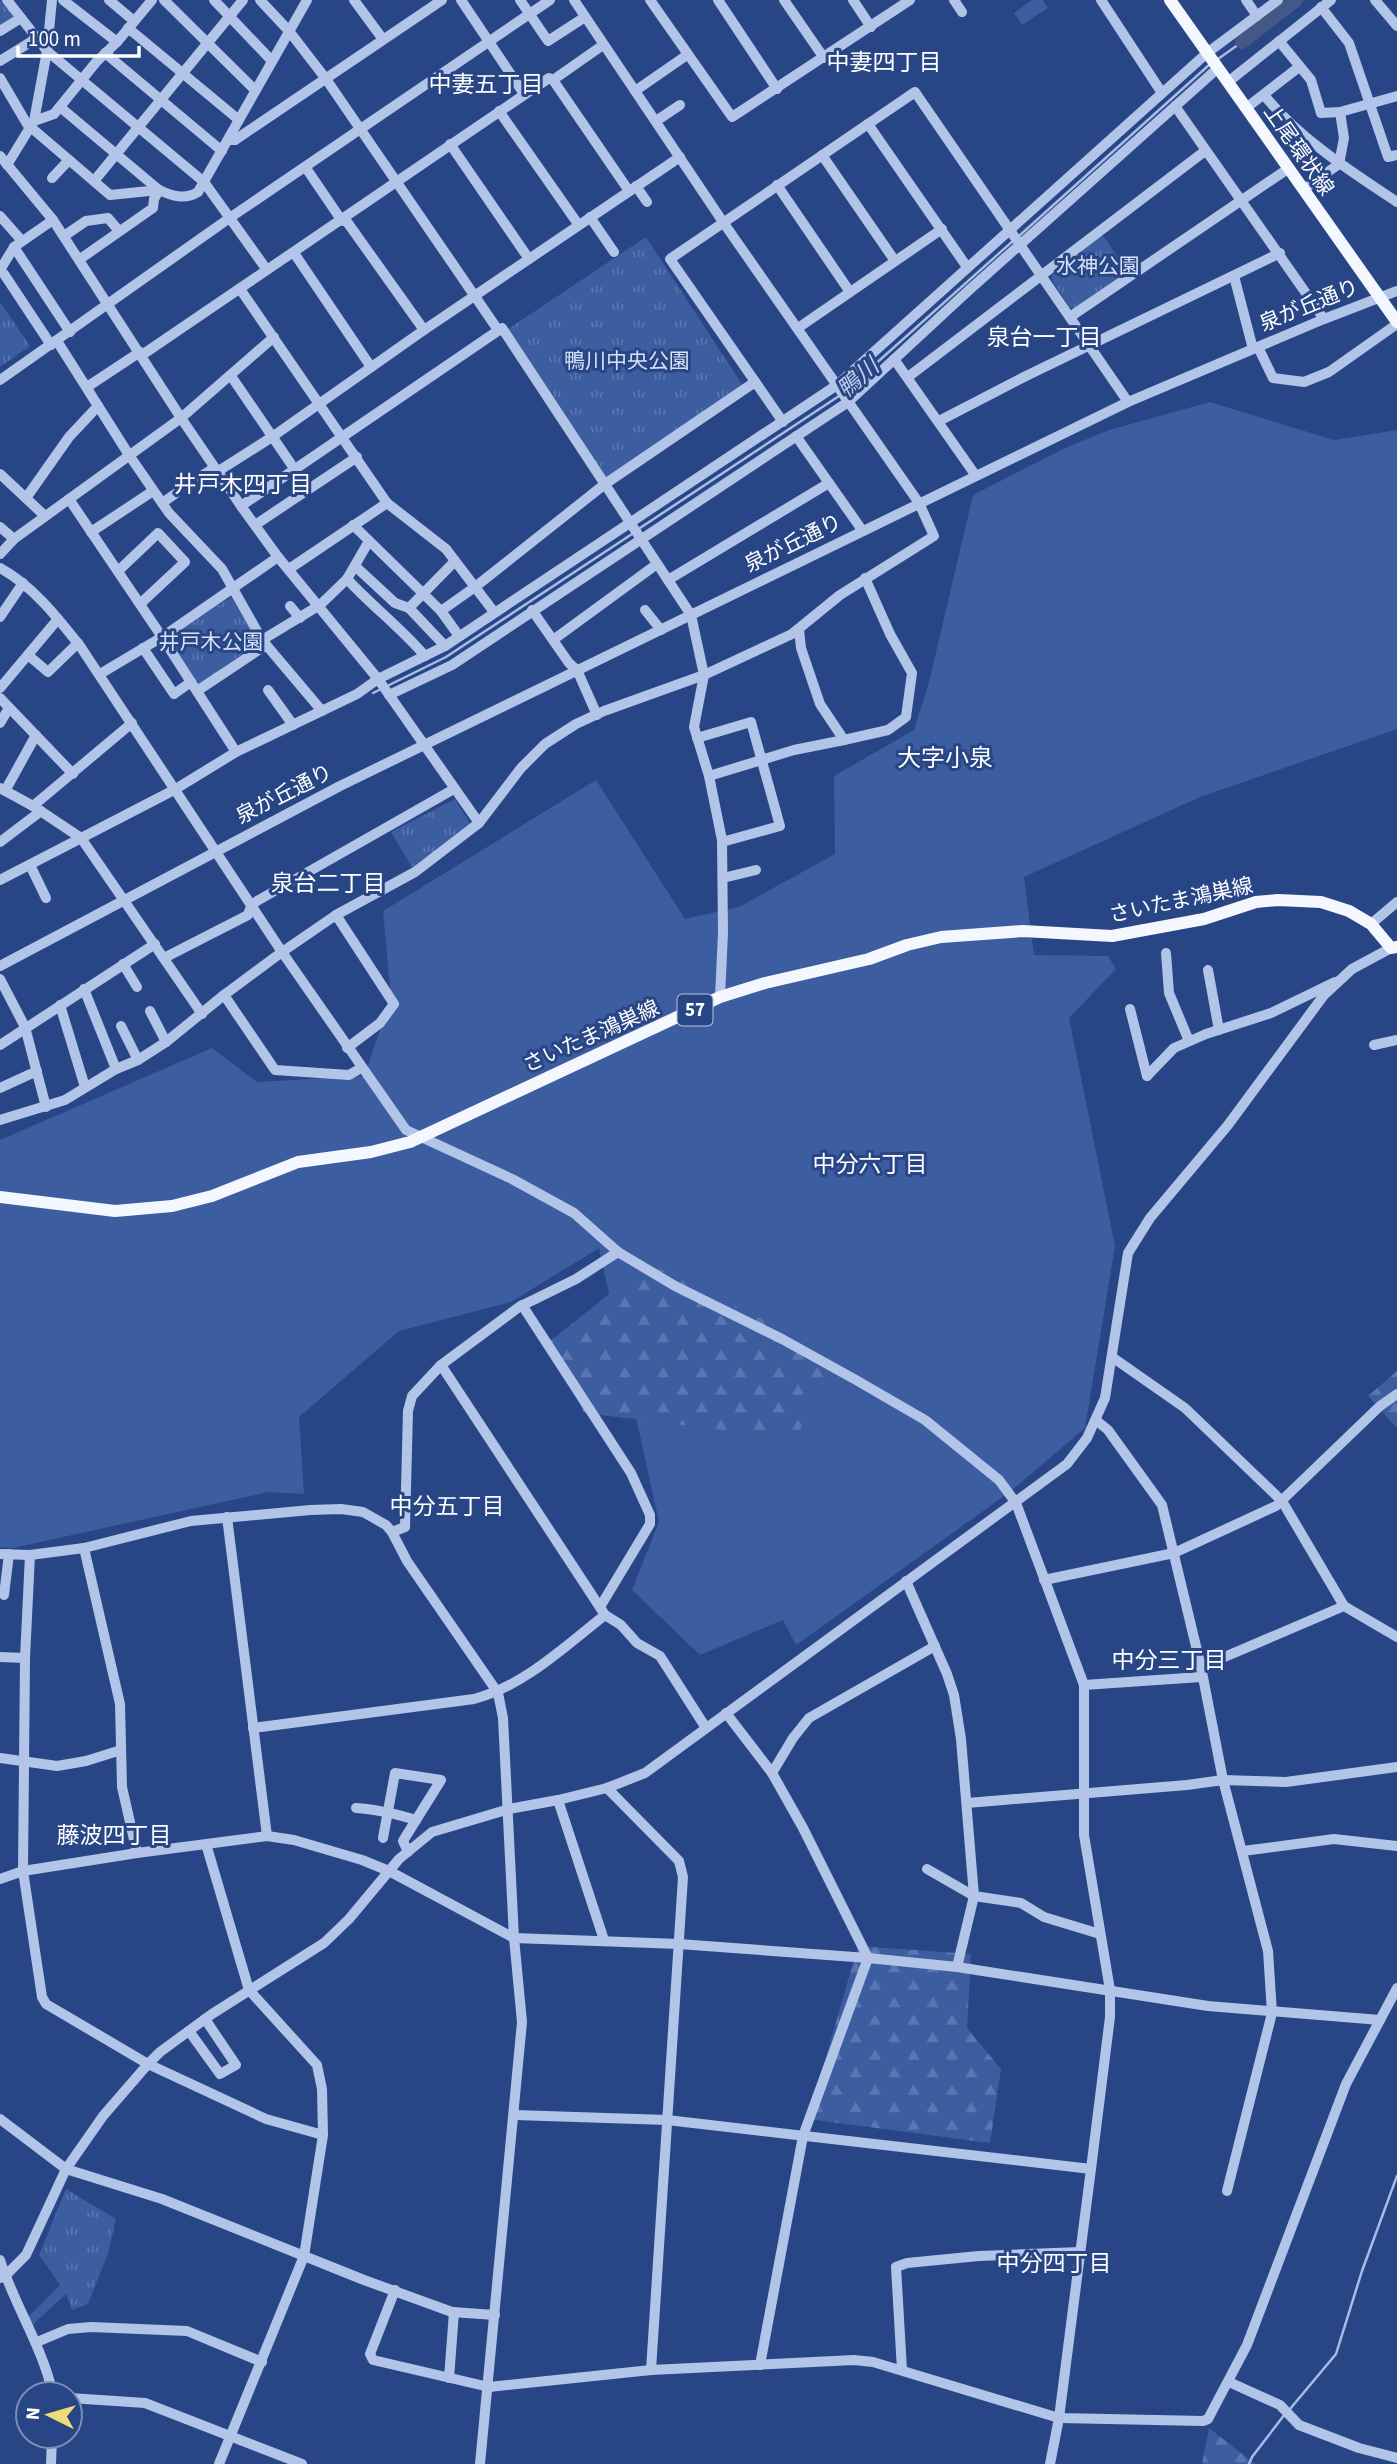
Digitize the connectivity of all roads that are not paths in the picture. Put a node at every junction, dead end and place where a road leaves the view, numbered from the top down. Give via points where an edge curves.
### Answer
1 (7, 0) edge
2 (52, 0) edge
3 (63, 0) edge
4 (109, 0) edge
5 (152, 0) edge
6 (164, 0) edge
7 (214, 0) edge
8 (243, 0) edge
9 (260, 0) edge
10 (306, 0) edge
11 (354, 0) edge
12 (442, 0) edge
13 (461, 0) edge
14 (520, 0) edge
15 (550, 0) edge
16 (574, 0) edge
17 (718, 0) edge
18 (784, 0) edge
19 (853, 0) edge
20 (910, 0) edge
21 (954, 0) edge
22 (1101, 0) edge
23 (1170, 0) edge
24 (1246, 0) edge
25 (1278, 0) edge
26 (1331, 0) edge
27 (1376, 0) edge
28 (655, 2) edge
29 (429, 3) edge
30 (1321, 7) junction
31 (962, 12) dead end
32 (530, 14) junction
33 (230, 16) junction
34 (1257, 16) junction
35 (584, 17) junction
36 (21, 18) junction
37 (131, 25) junction
38 (1397, 26) edge
39 (871, 27) junction
40 (0, 31) edge
41 (289, 31) junction
42 (37, 38) junction
43 (382, 38) junction
44 (489, 41) junction
45 (1279, 41) junction
46 (117, 42) junction
47 (208, 43) junction
48 (603, 45) junction
49 (47, 51) junction
50 (1207, 52) junction
51 (105, 53) junction
52 (687, 55) junction
53 (824, 58) junction
54 (0, 61) edge
55 (272, 61) junction
56 (1299, 67) junction
57 (1218, 68) junction
58 (183, 74) junction
59 (0, 78) edge
60 (82, 79) junction
61 (326, 79) junction
62 (553, 80) junction
63 (1228, 82) junction
64 (777, 89) junction
65 (255, 90) junction
66 (635, 90) junction
67 (1163, 93) junction
68 (524, 94) junction
69 (1264, 95) junction
70 (1397, 96) edge
71 (161, 100) junction
72 (1370, 103) junction
73 (680, 105) dead end
74 (1175, 106) junction
75 (60, 107) junction
76 (1246, 108) junction
77 (499, 111) junction
78 (1340, 112) junction
79 (239, 120) junction
80 (656, 121) junction
81 (32, 124) junction
82 (868, 124) junction
83 (139, 127) junction
84 (361, 131) junction
85 (229, 140) junction
86 (450, 144) junction
87 (222, 151) junction
88 (1205, 151) junction
89 (116, 154) junction
90 (822, 155) junction
91 (1397, 155) edge
92 (680, 157) junction
93 (2, 160) edge
94 (69, 160) junction
95 (1339, 163) junction
96 (306, 168) junction
97 (1289, 168) junction
98 (52, 178) dead end
99 (94, 181) junction
100 (204, 182) junction
101 (395, 183) junction
102 (777, 185) junction
103 (632, 188) junction
104 (1304, 189) junction
105 (159, 190) junction
106 (1239, 200) junction
107 (647, 202) dead end
108 (1397, 202) edge
109 (0, 216) edge
110 (590, 216) junction
111 (231, 217) junction
112 (53, 220) junction
113 (344, 220) junction
114 (723, 222) junction
115 (578, 224) junction
116 (942, 229) junction
117 (1009, 230) junction
118 (119, 231) junction
119 (64, 236) junction
120 (18, 244) junction
121 (1021, 245) junction
122 (614, 252) dead end
123 (294, 253) junction
124 (1280, 253) junction
125 (80, 259) junction
126 (529, 259) junction
127 (895, 261) junction
128 (967, 267) junction
129 (0, 270) edge
130 (267, 270) junction
131 (1234, 275) junction
132 (1042, 277) junction
133 (240, 289) junction
134 (1397, 291) edge
135 (850, 292) junction
136 (475, 297) junction
137 (1380, 297) junction
138 (109, 305) junction
139 (1070, 317) junction
140 (1324, 319) junction
141 (1397, 323) edge
142 (798, 328) junction
143 (424, 330) junction
144 (498, 330) junction
145 (70, 332) junction
146 (274, 337) junction
147 (54, 343) junction
148 (1089, 346) junction
149 (1255, 348) junction
150 (141, 354) junction
151 (894, 359) junction
152 (371, 367) junction
153 (231, 376) junction
154 (908, 377) junction
155 (0, 380) edge
156 (755, 382) junction
157 (837, 385) junction
158 (87, 387) junction
159 (848, 402) junction
160 (1128, 402) junction
161 (321, 403) junction
162 (98, 406) junction
163 (181, 418) junction
164 (939, 421) junction
165 (783, 422) junction
166 (342, 436) junction
167 (796, 436) junction
168 (272, 437) junction
169 (129, 455) junction
170 (358, 457) junction
171 (291, 464) dead end
172 (216, 470) junction
173 (0, 474) edge
174 (976, 476) junction
175 (200, 478) dead end
176 (829, 483) junction
177 (605, 484) junction
178 (153, 491) junction
179 (175, 494) dead end
180 (26, 498) junction
181 (69, 499) junction
182 (162, 503) junction
183 (387, 503) junction
184 (919, 503) junction
185 (241, 506) junction
186 (46, 516) junction
187 (630, 524) junction
188 (255, 525) junction
189 (353, 525) junction
190 (0, 527) edge
191 (862, 530) junction
192 (91, 532) junction
193 (640, 539) junction
194 (14, 540) junction
195 (369, 541) junction
196 (0, 554) edge
197 (278, 557) junction
198 (455, 561) junction
199 (657, 564) junction
200 (355, 566) junction
201 (0, 568) edge
202 (289, 569) junction
203 (118, 572) junction
204 (865, 578) junction
205 (347, 579) junction
206 (668, 580) junction
207 (23, 583) junction
208 (475, 587) junction
209 (233, 588) junction
210 (423, 594) junction
211 (140, 604) junction
212 (320, 605) junction
213 (290, 606) dead end
214 (409, 608) junction
215 (532, 610) junction
216 (645, 610) dead end
217 (441, 611) junction
218 (494, 612) junction
219 (691, 615) junction
220 (0, 617) edge
221 (300, 618) junction
222 (58, 619) junction
223 (799, 629) junction
224 (661, 630) junction
225 (459, 636) junction
226 (162, 637) junction
227 (553, 640) junction
228 (78, 643) junction
229 (264, 643) junction
230 (445, 646) junction
231 (144, 648) junction
232 (28, 655) junction
233 (425, 656) junction
234 (577, 670) junction
235 (100, 674) junction
236 (704, 675) junction
237 (377, 679) junction
238 (194, 687) junction
239 (0, 688) edge
240 (268, 690) dead end
241 (388, 695) junction
242 (0, 698) edge
243 (9, 708) junction
244 (322, 711) junction
245 (597, 715) junction
246 (0, 723) edge
247 (132, 723) junction
248 (293, 725) junction
249 (36, 736) junction
250 (697, 738) junction
251 (844, 740) junction
252 (425, 744) junction
253 (236, 752) junction
254 (762, 760) junction
255 (73, 774) junction
256 (709, 776) junction
257 (2, 789) edge
258 (454, 789) junction
259 (174, 790) junction
260 (37, 808) junction
261 (480, 823) junction
262 (81, 838) junction
263 (0, 842) edge
264 (722, 842) junction
265 (215, 851) junction
266 (30, 865) junction
267 (756, 870) dead end
268 (1, 878) edge
269 (723, 878) junction
270 (46, 898) dead end
271 (125, 900) junction
272 (1397, 902) edge
273 (251, 906) junction
274 (336, 915) junction
275 (1371, 924) junction
276 (155, 944) junction
277 (1394, 947) edge
278 (282, 952) junction
279 (1166, 953) dead end
280 (164, 958) junction
281 (123, 964) junction
282 (0, 966) edge
283 (1208, 970) dead end
284 (0, 979) edge
285 (1338, 980) junction
286 (136, 987) dead end
287 (84, 989) junction
288 (224, 995) junction
289 (720, 997) junction
290 (60, 1005) junction
291 (1130, 1009) dead end
292 (150, 1011) dead end
293 (202, 1014) junction
294 (121, 1026) dead end
295 (25, 1027) junction
296 (1219, 1030) junction
297 (1397, 1040) edge
298 (1189, 1041) junction
299 (166, 1042) junction
300 (0, 1045) edge
301 (1374, 1045) dead end
302 (347, 1048) junction
303 (138, 1060) junction
304 (361, 1068) junction
305 (117, 1069) junction
306 (37, 1071) junction
307 (85, 1087) junction
308 (0, 1088) edge
309 (46, 1107) junction
310 (0, 1120) edge
311 (419, 1138) junction
312 (0, 1197) edge
313 (618, 1252) junction
314 (522, 1305) junction
315 (1112, 1357) junction
316 (441, 1365) junction
317 (1397, 1394) edge
318 (1097, 1421) junction
319 (1282, 1500) junction
320 (1016, 1503) junction
321 (227, 1517) junction
322 (392, 1532) junction
323 (84, 1548) junction
324 (1174, 1553) junction
325 (5, 1554) edge
326 (30, 1555) junction
327 (1044, 1580) junction
328 (906, 1581) junction
329 (4, 1595) dead end
330 (1345, 1606) junction
331 (602, 1611) junction
332 (1397, 1637) edge
333 (935, 1646) junction
334 (0, 1657) edge
335 (24, 1658) junction
336 (1201, 1672) junction
337 (1084, 1685) junction
338 (498, 1693) junction
339 (726, 1713) junction
340 (253, 1728) junction
341 (706, 1728) junction
342 (121, 1750) junction
343 (0, 1758) edge
344 (23, 1762) junction
345 (1397, 1767) edge
346 (772, 1773) junction
347 (1223, 1780) junction
348 (607, 1788) junction
349 (1082, 1794) junction
350 (558, 1800) junction
351 (967, 1803) junction
352 (356, 1808) dead end
353 (509, 1809) junction
354 (388, 1812) junction
355 (416, 1820) junction
356 (267, 1836) junction
357 (383, 1838) dead end
358 (205, 1844) junction
359 (1397, 1846) edge
360 (1243, 1851) junction
361 (408, 1852) junction
362 (137, 1853) junction
363 (928, 1869) dead end
364 (23, 1871) junction
365 (389, 1871) junction
366 (0, 1879) edge
367 (974, 1896) junction
368 (1100, 1934) junction
369 (514, 1938) junction
370 (604, 1940) junction
371 (678, 1944) junction
372 (868, 1958) junction
373 (957, 1967) junction
374 (1397, 1988) edge
375 (249, 1990) junction
376 (1110, 1990) junction
377 (1272, 2013) junction
378 (205, 2019) junction
379 (1380, 2020) junction
380 (189, 2031) junction
381 (148, 2064) junction
382 (515, 2115) junction
383 (0, 2119) edge
384 (667, 2120) junction
385 (323, 2135) junction
386 (803, 2136) junction
387 (66, 2169) junction
388 (1091, 2169) junction
389 (1227, 2191) dead end
390 (1080, 2252) junction
391 (304, 2256) junction
392 (0, 2260) edge
393 (3, 2277) edge
394 (395, 2290) junction
395 (454, 2312) junction
396 (495, 2315) junction
397 (37, 2342) junction
398 (262, 2362) junction
399 (760, 2365) junction
400 (651, 2370) junction
401 (902, 2370) junction
402 (449, 2378) junction
403 (49, 2380) edge
404 (1229, 2382) junction
405 (489, 2387) junction
406 (84, 2399) edge
407 (1059, 2418) junction
408 (230, 2437) junction
409 (1397, 2458) edge
410 (219, 2464) edge
411 (302, 2464) edge
412 (480, 2464) edge
413 (1050, 2464) edge

1 - 36 street
2 - 49 street
3 - 46 street
4 - 37 street
5 - 37 street
6 - 47 street
7 - 33 street
8 - 33 street
9 - 41 street
10 - 41 street
11 - 43 street
12 - 29 street
13 - 44 street
14 - 32 street
15 - 32 street
16 - 35 street
17 - 64 street
18 - 53 street
19 - 39 street
20 - 39 street
21 - 31 street
22 - 67 street
23 - 50 main road, 上尾環状線
24 - 34 street
25 - 34 street
26 - 30 street
27 - 38 street
28 - 52 street
29 - 43 street
30 - 45 street
30 - 72 street via 1349,43
32 - 35 street via 548,41
32 - 44 street
33 - 47 street
33 - 55 street
34 - 50 street
35 - 48 street
36 - 40 street
36 - 42 street
37 - 46 street
37 - 58 street
39 - 53 street
41 - 55 street
41 - 61 street
42 - 49 street
42 - 54 street
43 - 61 street
44 - 68 street
44 - 84 street
45 - 56 street
45 - 63 street
46 - 51 street
47 - 58 street
47 - 65 street
48 - 62 street
48 - 66 street
49 - 60 street
49 - 81 street
50 - 57 main road, 上尾環状線
50 - 67 street
51 - 60 street
51 - 71 street
52 - 64 street via 732,117
52 - 66 street
53 - 64 street
55 - 65 street
56 - 69 street
56 - 78 street via 1311,80 1321,113
57 - 63 main road, 上尾環状線
57 - 74 street
58 - 71 street
58 - 79 street
59 - 81 street
60 - 75 street
60 - 83 street
61 - 84 street
61 - 85 street
62 - 68 street via 549,78
62 - 103 street
63 - 76 main road, 上尾環状線
65 - 79 street
66 - 80 street
67 - 117 street
68 - 77 street
69 - 76 street
69 - 95 street via 1279,114
70 - 72 street
71 - 83 street
71 - 87 street
72 - 78 street
72 - 91 street via 1388,157
73 - 80 street
74 - 88 street
74 - 121 street
75 - 81 street
75 - 89 street
76 - 97 main road, 上尾環状線
77 - 86 street
77 - 115 street
78 - 95 street via 1344,138
79 - 85 street
80 - 92 street
81 - 93 street
81 - 94 street
82 - 90 street
82 - 116 street
82 - 117 street via 915,92
83 - 89 street
83 - 100 street
84 - 96 street
84 - 101 street
85 - 87 street
86 - 101 street
86 - 126 street
87 - 100 street
88 - 106 street
88 - 132 street
89 - 99 street
89 - 105 street
90 - 102 street
90 - 127 street
92 - 103 street
92 - 114 street
93 - 112 street
94 - 98 street
94 - 99 street
95 - 104 street
95 - 108 street
96 - 111 street
96 - 113 street
97 - 104 main road, 上尾環状線
97 - 106 street
99 - 105 street via 110,195
100 - 105 street via 192,196 174,197
100 - 111 street
101 - 113 street
101 - 136 street
102 - 114 street
102 - 135 street
103 - 107 street
103 - 110 street
104 - 137 main road, 上尾環状線
105 - 118 street via 153,208
106 - 124 street
106 - 139 street
109 - 120 street
110 - 115 street
110 - 122 street
111 - 130 street
111 - 138 street
112 - 119 street
112 - 120 street
113 - 123 street
113 - 143 street
114 - 142 street
114 - 156 street via 670,260
115 - 126 street
116 - 127 street
116 - 128 street
117 - 121 street
117 - 128 street
118 - 119 street via 108,218 86,221
118 - 125 street
119 - 125 street
120 - 129 street
120 - 145 street
121 - 132 street
121 - 151 street
123 - 130 street
123 - 152 street
124 - 131 street
124 - 140 street
125 - 138 street
126 - 136 street
127 - 135 street
128 - 157 street
129 - 147 street
130 - 133 street
131 - 148 street
131 - 149 street
132 - 139 street
132 - 154 street
133 - 146 street
133 - 150 street
134 - 137 street, 泉が丘通り
135 - 142 street
136 - 143 street
136 - 144 street
137 - 140 street, 泉が丘通り
137 - 141 main road, 上尾環状線
138 - 145 street
138 - 150 street
139 - 148 street
140 - 149 street, 泉が丘通り
141 - 149 street via 1330,372 1304,383 1273,378
142 - 157 street
143 - 152 street
144 - 166 street
144 - 177 street via 502,328
145 - 147 street
146 - 153 street
146 - 161 street
147 - 155 street
147 - 158 street
148 - 160 street
148 - 164 street
149 - 160 street, 泉が丘通り
150 - 158 street
150 - 163 street
151 - 154 street
151 - 159 street
152 - 161 street
153 - 163 street
153 - 168 street
154 - 164 street
156 - 165 street
156 - 177 street
157 - 159 street
157 - 165 street
158 - 162 street
159 - 167 street
159 - 184 street
160 - 174 street, 泉が丘通り
161 - 166 street
161 - 168 street
162 - 169 street
162 - 180 street via 69,437
163 - 169 street
163 - 172 street
164 - 174 street
165 - 187 street
166 - 170 street
166 - 185 street
167 - 176 street
167 - 193 street
168 - 171 street
168 - 172 street
169 - 178 street
169 - 181 street
170 - 183 street
170 - 188 street
172 - 175 street
172 - 185 street
173 - 180 street
174 - 184 street, 泉が丘通り
176 - 191 street
176 - 206 street
177 - 187 street
177 - 208 street
178 - 182 street
178 - 192 street
179 - 182 street
180 - 186 street
181 - 186 street
181 - 192 street
182 - 209 street via 222,569
183 - 189 street
183 - 198 street
184 - 191 street, 泉が丘通り
184 - 204 street via 934,536
185 - 188 street
186 - 194 street
187 - 193 street
187 - 218 street
188 - 197 street
189 - 195 street
189 - 202 street
190 - 194 street
191 - 219 street, 泉が丘通り
192 - 203 street
193 - 199 street
193 - 215 street
194 - 196 street
195 - 200 street
195 - 210 street
197 - 202 street
197 - 209 street
198 - 208 street
198 - 210 street
199 - 206 street
199 - 227 street
200 - 205 street
200 - 214 street via 395,603
201 - 207 street
202 - 212 street
203 - 211 street
203 - 211 street via 158,533 185,562
204 - 223 street
204 - 251 street via 912,673 906,718 888,730
205 - 212 street
205 - 233 street
206 - 219 street
207 - 220 street
207 - 222 street
208 - 217 street
208 - 218 street
209 - 226 street
209 - 229 street
210 - 214 street
210 - 217 street
211 - 226 street
212 - 221 street
212 - 237 street
213 - 221 street
214 - 230 street
215 - 227 street
215 - 241 street via 452,665
216 - 224 street
217 - 225 street
218 - 225 street
219 - 224 street, 泉が丘通り
219 - 236 street
221 - 229 street
222 - 228 street
222 - 232 street
223 - 236 street
223 - 251 street via 820,704
224 - 234 street, 泉が丘通り
225 - 230 street
226 - 231 street
226 - 238 street
227 - 234 street
228 - 232 street via 48,672
228 - 235 street
229 - 238 street
229 - 244 street
230 - 233 street
231 - 235 street
231 - 238 street via 174,694
232 - 239 street
233 - 237 street
234 - 245 street
234 - 252 street, 泉が丘通り
235 - 247 street
236 - 245 street
236 - 250 street via 694,727
237 - 241 street
237 - 244 street
238 - 253 street
240 - 248 street
241 - 252 street
242 - 243 street
243 - 246 street
243 - 249 street
244 - 248 street
245 - 261 street via 545,744
247 - 255 street
247 - 259 street
248 - 253 street
249 - 255 street
249 - 257 street
250 - 254 street via 751,722
250 - 256 street
251 - 254 street
252 - 258 street
252 - 265 street, 泉が丘通り
253 - 259 street
254 - 256 street
254 - 264 street via 780,826
255 - 260 street
256 - 264 street
257 - 260 street
258 - 261 street
258 - 273 street
259 - 262 street
259 - 265 street
260 - 262 street
260 - 263 street
261 - 274 street via 415,872
262 - 266 street
262 - 271 street
264 - 269 street
265 - 271 street, 泉が丘通り
265 - 273 street
266 - 268 street
266 - 270 street
267 - 269 street
269 - 289 street
271 - 276 street
271 - 282 street, 泉が丘通り
272 - 275 street
273 - 278 street
273 - 280 street via 248,915
274 - 278 street
274 - 302 street via 394,1004 380,1023
275 - 277 main road, さいたま鴻巣線 / 57
275 - 289 main road, さいたま鴻巣線 / 57 via 1321,902 1278,900 1112,936 1023,931 941,937
276 - 280 street
276 - 281 street
277 - 285 street
278 - 288 street
278 - 302 street
279 - 298 street via 1168,993
280 - 293 street
281 - 286 street
281 - 287 street
283 - 296 street
284 - 295 street
285 - 296 street via 1271,1013
285 - 315 street via 1228,1125 1150,1218 1128,1253
287 - 290 street
287 - 305 street
288 - 293 street
288 - 304 street via 275,1070 349,1075
289 - 311 main road, さいたま鴻巣線 / 57
290 - 295 street
290 - 307 street
291 - 298 street via 1147,1076 1174,1048
292 - 299 street
293 - 299 street
294 - 303 street
295 - 300 street
295 - 306 street
296 - 298 street
297 - 301 street
299 - 303 street
302 - 304 street
303 - 305 street
304 - 311 street via 406,1130
305 - 307 street
306 - 308 street
306 - 309 street
307 - 309 street
309 - 310 street
311 - 312 main road, さいたま鴻巣線 / 57 via 371,1152 298,1162 212,1196 172,1206 115,1211
311 - 313 street via 573,1213
313 - 314 street
313 - 320 street via 925,1420 999,1480
314 - 316 street
314 - 331 street via 632,1473 650,1515 650,1524
315 - 318 street
315 - 319 street via 1185,1408
316 - 322 street via 412,1396 405,1527
316 - 331 street
317 - 319 street
318 - 320 street via 1067,1464
318 - 324 street via 1162,1505
319 - 324 street
319 - 330 street
320 - 327 street
320 - 328 street
321 - 322 street via 341,1509 363,1512
321 - 323 street via 191,1521
321 - 340 street
322 - 338 street
323 - 326 street
323 - 342 street via 120,1703
324 - 327 street
324 - 336 street
325 - 326 street
325 - 329 street
326 - 335 street
327 - 337 street
328 - 333 street
328 - 339 street
330 - 332 street
330 - 336 street
331 - 338 street via 536,1669
331 - 341 street via 636,1643 660,1656
333 - 346 street via 809,1718
333 - 351 street via 954,1695
334 - 335 street
335 - 344 street
336 - 337 street
336 - 347 street
337 - 349 street
338 - 340 street
338 - 353 street
339 - 341 street
339 - 346 street
340 - 356 street
341 - 348 street via 645,1773
342 - 344 street via 57,1766
342 - 362 street via 122,1787
343 - 344 street
344 - 364 street
345 - 347 street via 1286,1782
346 - 372 street
347 - 349 street
347 - 360 street
348 - 350 street
348 - 371 street via 679,1861 683,1877
349 - 351 street
349 - 368 street
350 - 353 street
350 - 370 street
351 - 367 street
352 - 354 street
353 - 361 street via 432,1832
353 - 369 street
354 - 355 street
354 - 355 street via 395,1773 441,1780
354 - 357 street
355 - 361 street via 403,1842
356 - 358 street
356 - 365 street via 294,1840
358 - 362 street
358 - 375 street
359 - 360 street via 1334,1839
360 - 377 street via 1268,1951
361 - 365 street
362 - 364 street
363 - 367 street
364 - 366 street
364 - 381 street via 46,2004
365 - 369 street
365 - 375 street via 324,1943
367 - 368 street via 1021,1903 1044,1917
367 - 373 street
368 - 376 street
369 - 370 street
369 - 382 street via 522,2022
370 - 371 street
371 - 372 street
371 - 384 street
372 - 373 street
372 - 386 street
373 - 376 street
374 - 379 street
375 - 378 street
375 - 385 street via 317,2065 323,2089
376 - 377 street
376 - 388 street
377 - 379 street
377 - 389 street
378 - 380 street
378 - 380 street via 236,2065 220,2074
379 - 404 street via 1346,2084
380 - 381 street
381 - 385 street via 266,2119
381 - 387 street
382 - 384 street
382 - 396 street
383 - 387 street
384 - 386 street
384 - 400 street
385 - 391 street
386 - 388 street
386 - 399 street
387 - 391 street via 162,2199
387 - 393 street via 26,2255
388 - 390 street
390 - 401 street via 979,2256 895,2267
390 - 407 street
391 - 394 street
391 - 398 street
392 - 393 street
393 - 397 street
394 - 395 street
394 - 402 street via 370,2354 373,2360
395 - 396 street
395 - 402 street
396 - 405 street
397 - 398 street via 68,2329 91,2327 187,2331
397 - 403 street
398 - 408 street
399 - 400 street
399 - 401 street via 853,2360
400 - 405 street
401 - 407 street
402 - 405 street
404 - 407 street via 1203,2421
404 - 409 street via 1280,2405 1299,2425
405 - 412 street
406 - 408 street via 145,2403
407 - 413 street
408 - 410 street
408 - 411 street

